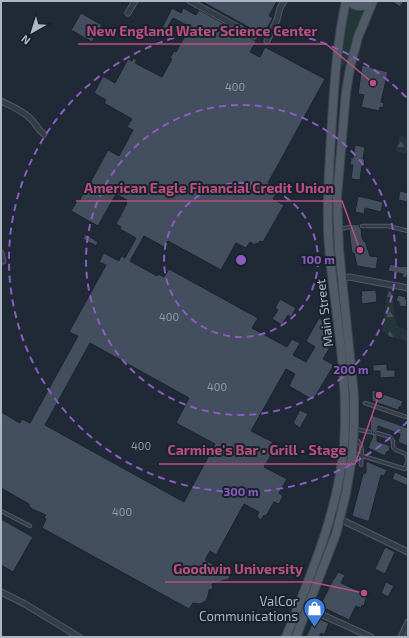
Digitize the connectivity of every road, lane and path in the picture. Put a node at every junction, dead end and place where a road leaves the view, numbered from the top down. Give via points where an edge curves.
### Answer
1 (135, 1) edge
2 (190, 1) edge
3 (284, 1) edge
4 (346, 1) edge
5 (349, 1) edge
6 (373, 1) edge
7 (128, 13) dead end
8 (254, 36) dead end
9 (267, 41) dead end
10 (334, 77) junction
11 (348, 79) junction
12 (1, 101) edge
13 (44, 134) dead end
14 (328, 213) junction
15 (337, 213) junction
16 (362, 226) dead end
17 (350, 227) dead end
18 (337, 229) junction
19 (408, 231) edge
20 (1, 253) edge
21 (3, 260) dead end
22 (342, 278) junction
23 (333, 281) junction
24 (408, 288) edge
25 (364, 403) dead end
26 (406, 417) dead end
27 (354, 429) junction
28 (370, 432) dead end
29 (377, 433) dead end
30 (354, 438) junction
31 (352, 453) junction
32 (361, 456) junction
33 (361, 465) dead end
34 (406, 470) edge
35 (1, 511) edge
36 (332, 514) junction
37 (340, 519) junction
38 (30, 526) dead end
39 (408, 552) edge
40 (1, 592) edge
41 (299, 604) junction
42 (308, 608) junction
43 (408, 622) edge
44 (79, 637) edge
45 (286, 637) edge
46 (296, 637) edge
47 (371, 637) edge
48 (401, 637) edge

1 - 7 street
2 - 8 street
3 - 9 street
4 - 10 main road, Main Street
5 - 6 main road via 359,7
6 - 11 main road, Main Street via 358,37
10 - 11 main road
10 - 14 main road, Main Street
11 - 15 main road, Main Street
12 - 13 street via 27,115
14 - 15 main road
14 - 23 main road, Main Street
15 - 18 main road, Main Street
16 - 19 lane via 388,226
17 - 18 lane
18 - 22 main road, Main Street
20 - 21 street
22 - 23 street
22 - 24 street via 350,277
22 - 27 main road, Main Street via 353,374
23 - 36 main road, Main Street via 343,368 345,413 342,459
25 - 26 lane
27 - 28 lane
27 - 30 main road, Main Street
29 - 34 lane via 390,437 393,447 406,454
30 - 31 main road, Main Street
30 - 32 lane via 361,444
31 - 32 lane
31 - 37 main road, Main Street
32 - 33 lane
32 - 34 lane
35 - 38 lane
36 - 37 street
36 - 41 main road, Main Street
37 - 39 street
37 - 42 main road, Main Street
40 - 44 street
41 - 42 street
41 - 45 main road, Main Street
42 - 46 main road, Main Street
42 - 47 street
43 - 48 street

